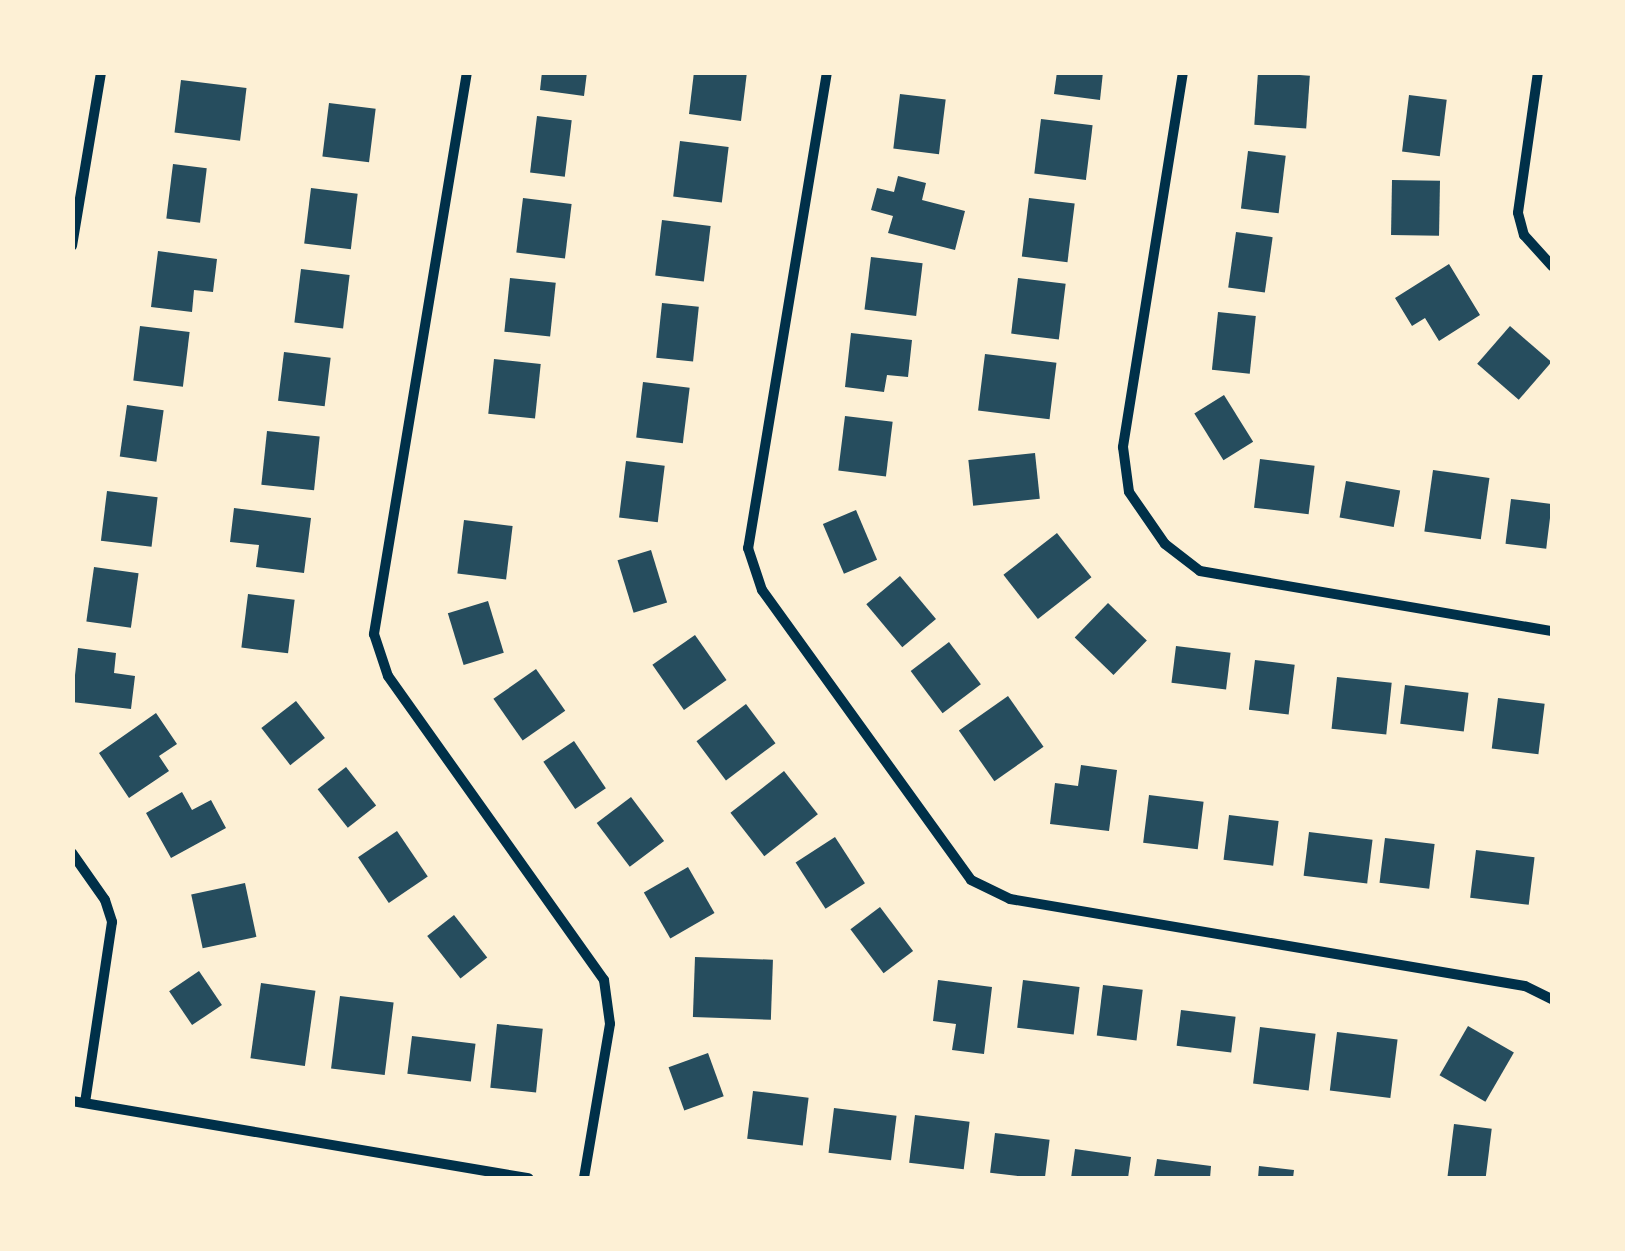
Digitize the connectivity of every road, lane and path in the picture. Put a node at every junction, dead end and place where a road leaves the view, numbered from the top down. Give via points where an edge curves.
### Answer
1 (101, 72) edge
2 (468, 72) edge
3 (827, 72) edge
4 (1183, 72) edge
5 (1538, 72) edge
6 (72, 246) edge
7 (1552, 266) edge
8 (1552, 631) edge
9 (72, 853) edge
10 (1552, 999) edge
11 (72, 1101) edge
12 (86, 1103) junction
13 (529, 1178) edge
14 (584, 1178) edge

1 - 6 street
2 - 14 street via 374,634 388,676 604,980 610,1024
3 - 10 street via 750,560 762,590 971,880 1010,900 1525,986
4 - 8 street via 1123,448 1128,492 1165,544 1200,571
5 - 7 street via 1518,213 1524,235
9 - 12 street via 106,900 112,922
11 - 12 street
12 - 13 street

